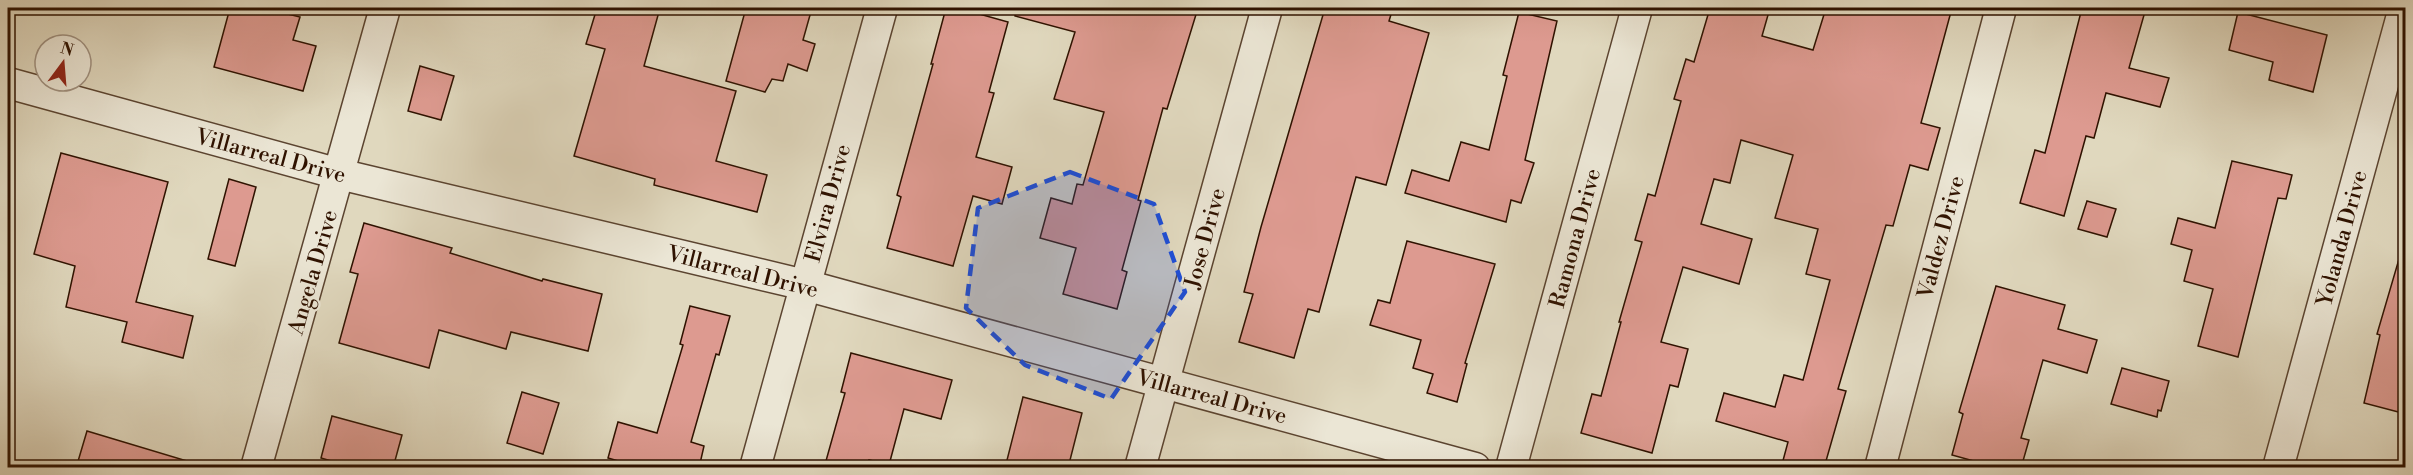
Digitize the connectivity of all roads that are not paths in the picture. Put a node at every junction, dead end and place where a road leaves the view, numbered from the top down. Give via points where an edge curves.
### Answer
1 (385, 8) edge
2 (882, 8) edge
3 (1267, 8) edge
4 (1637, 8) edge
5 (2001, 8) edge
6 (2404, 8) edge
7 (8, 83) edge
8 (339, 174) junction
9 (805, 285) junction
10 (1164, 383) junction
11 (256, 468) edge
12 (755, 468) edge
13 (1140, 468) edge
14 (1475, 468) edge
15 (1511, 468) edge
16 (1880, 468) edge
17 (2277, 468) edge

1 - 8 street, Angela Drive
2 - 9 street, Elvira Drive
3 - 10 street, Jose Drive
4 - 15 street, Ramona Drive
5 - 16 street, Valdez Drive
6 - 17 street, Yolanda Drive
7 - 8 street, Villarreal Drive
8 - 9 street, Villarreal Drive
8 - 11 street, Angela Drive
9 - 10 street, Villarreal Drive
9 - 12 street, Elvira Drive
10 - 13 street, Jose Drive
10 - 14 street, Villarreal Drive

